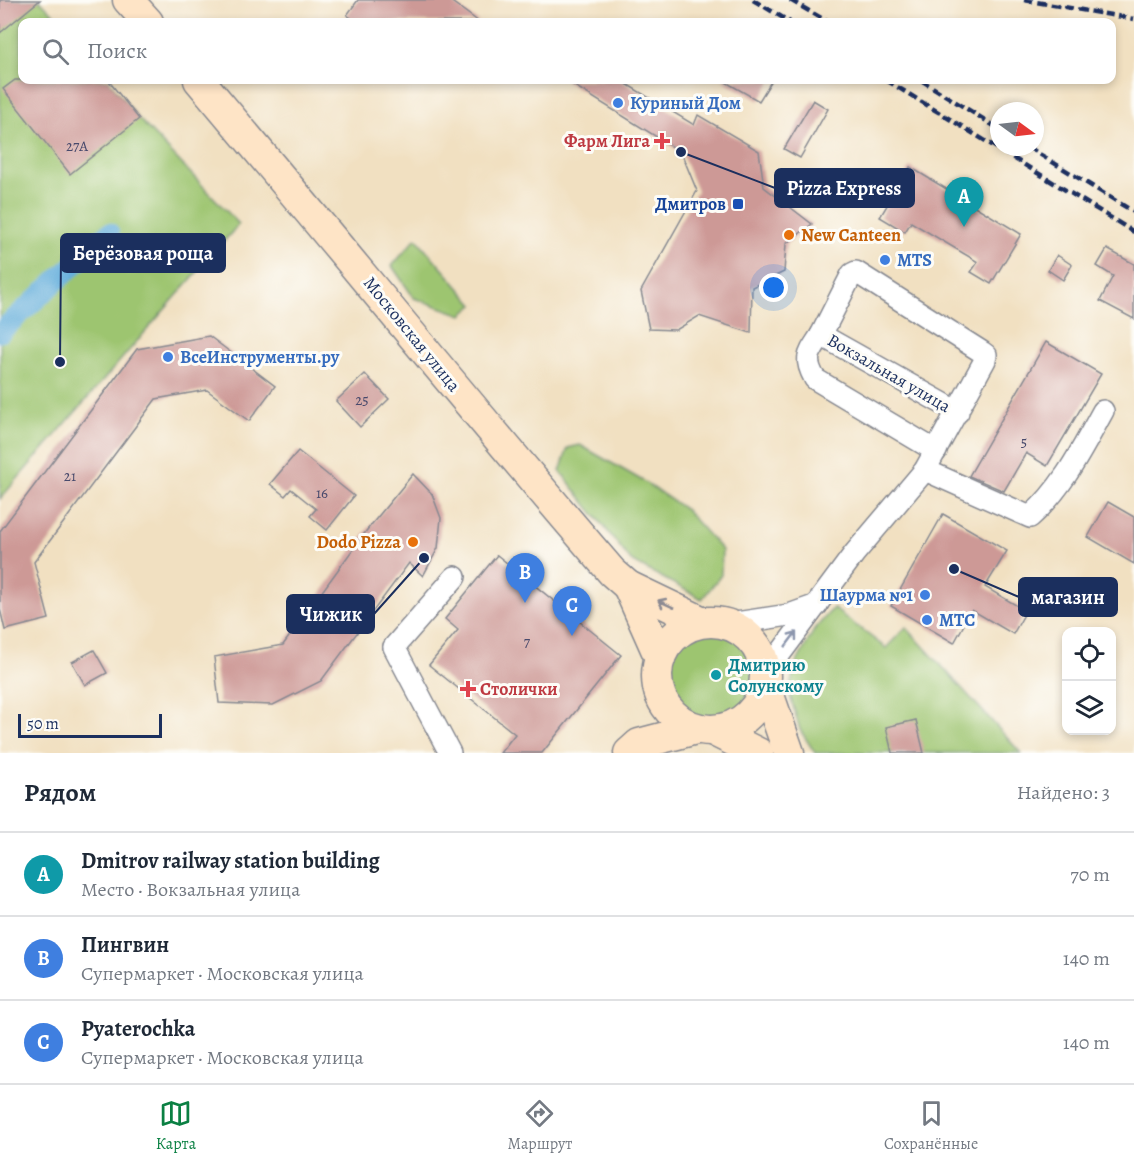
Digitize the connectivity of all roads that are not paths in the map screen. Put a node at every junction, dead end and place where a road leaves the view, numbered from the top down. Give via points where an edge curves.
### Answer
1 (128, 0) edge
2 (144, 18) edge
3 (202, 84) edge
4 (821, 335) junction
5 (1104, 411) dead end
6 (958, 412) junction
7 (936, 450) junction
8 (925, 470) junction
9 (455, 577) dead end
10 (628, 586) junction
11 (818, 605) junction
12 (716, 623) junction
13 (658, 672) junction
14 (765, 679) junction
15 (705, 730) junction
16 (634, 749) edge
17 (450, 753) edge
18 (758, 753) edge
19 (789, 753) edge

1 - 2 main road
3 - 10 main road, Московская улица via 511,455
4 - 6 street, Вокзальная улица
4 - 6 street, Вокзальная улица via 856,273 986,355
4 - 7 street via 808,355 807,365 815,379
5 - 8 street via 1049,501 1030,517
6 - 7 street, Вокзальная улица
7 - 8 street, Вокзальная улица
8 - 11 street, Вокзальная улица via 854,554
9 - 17 street via 394,646
12 -> 10 main road, Московская улица
10 - 13 main road, Московская улица
11 - 12 street via 789,615
14 -> 11 street, Вокзальная улица
12 - 13 main road via 679,632 667,644
12 - 14 main road, Московская улица via 743,632 754,643 761,655
13 - 15 main road, Московская улица via 662,701 670,712 681,722
13 - 16 main road
14 - 15 main road via 756,708 743,721 731,727
14 - 19 main road, Московская улица
15 - 16 main road
15 - 18 main road, Московская улица

